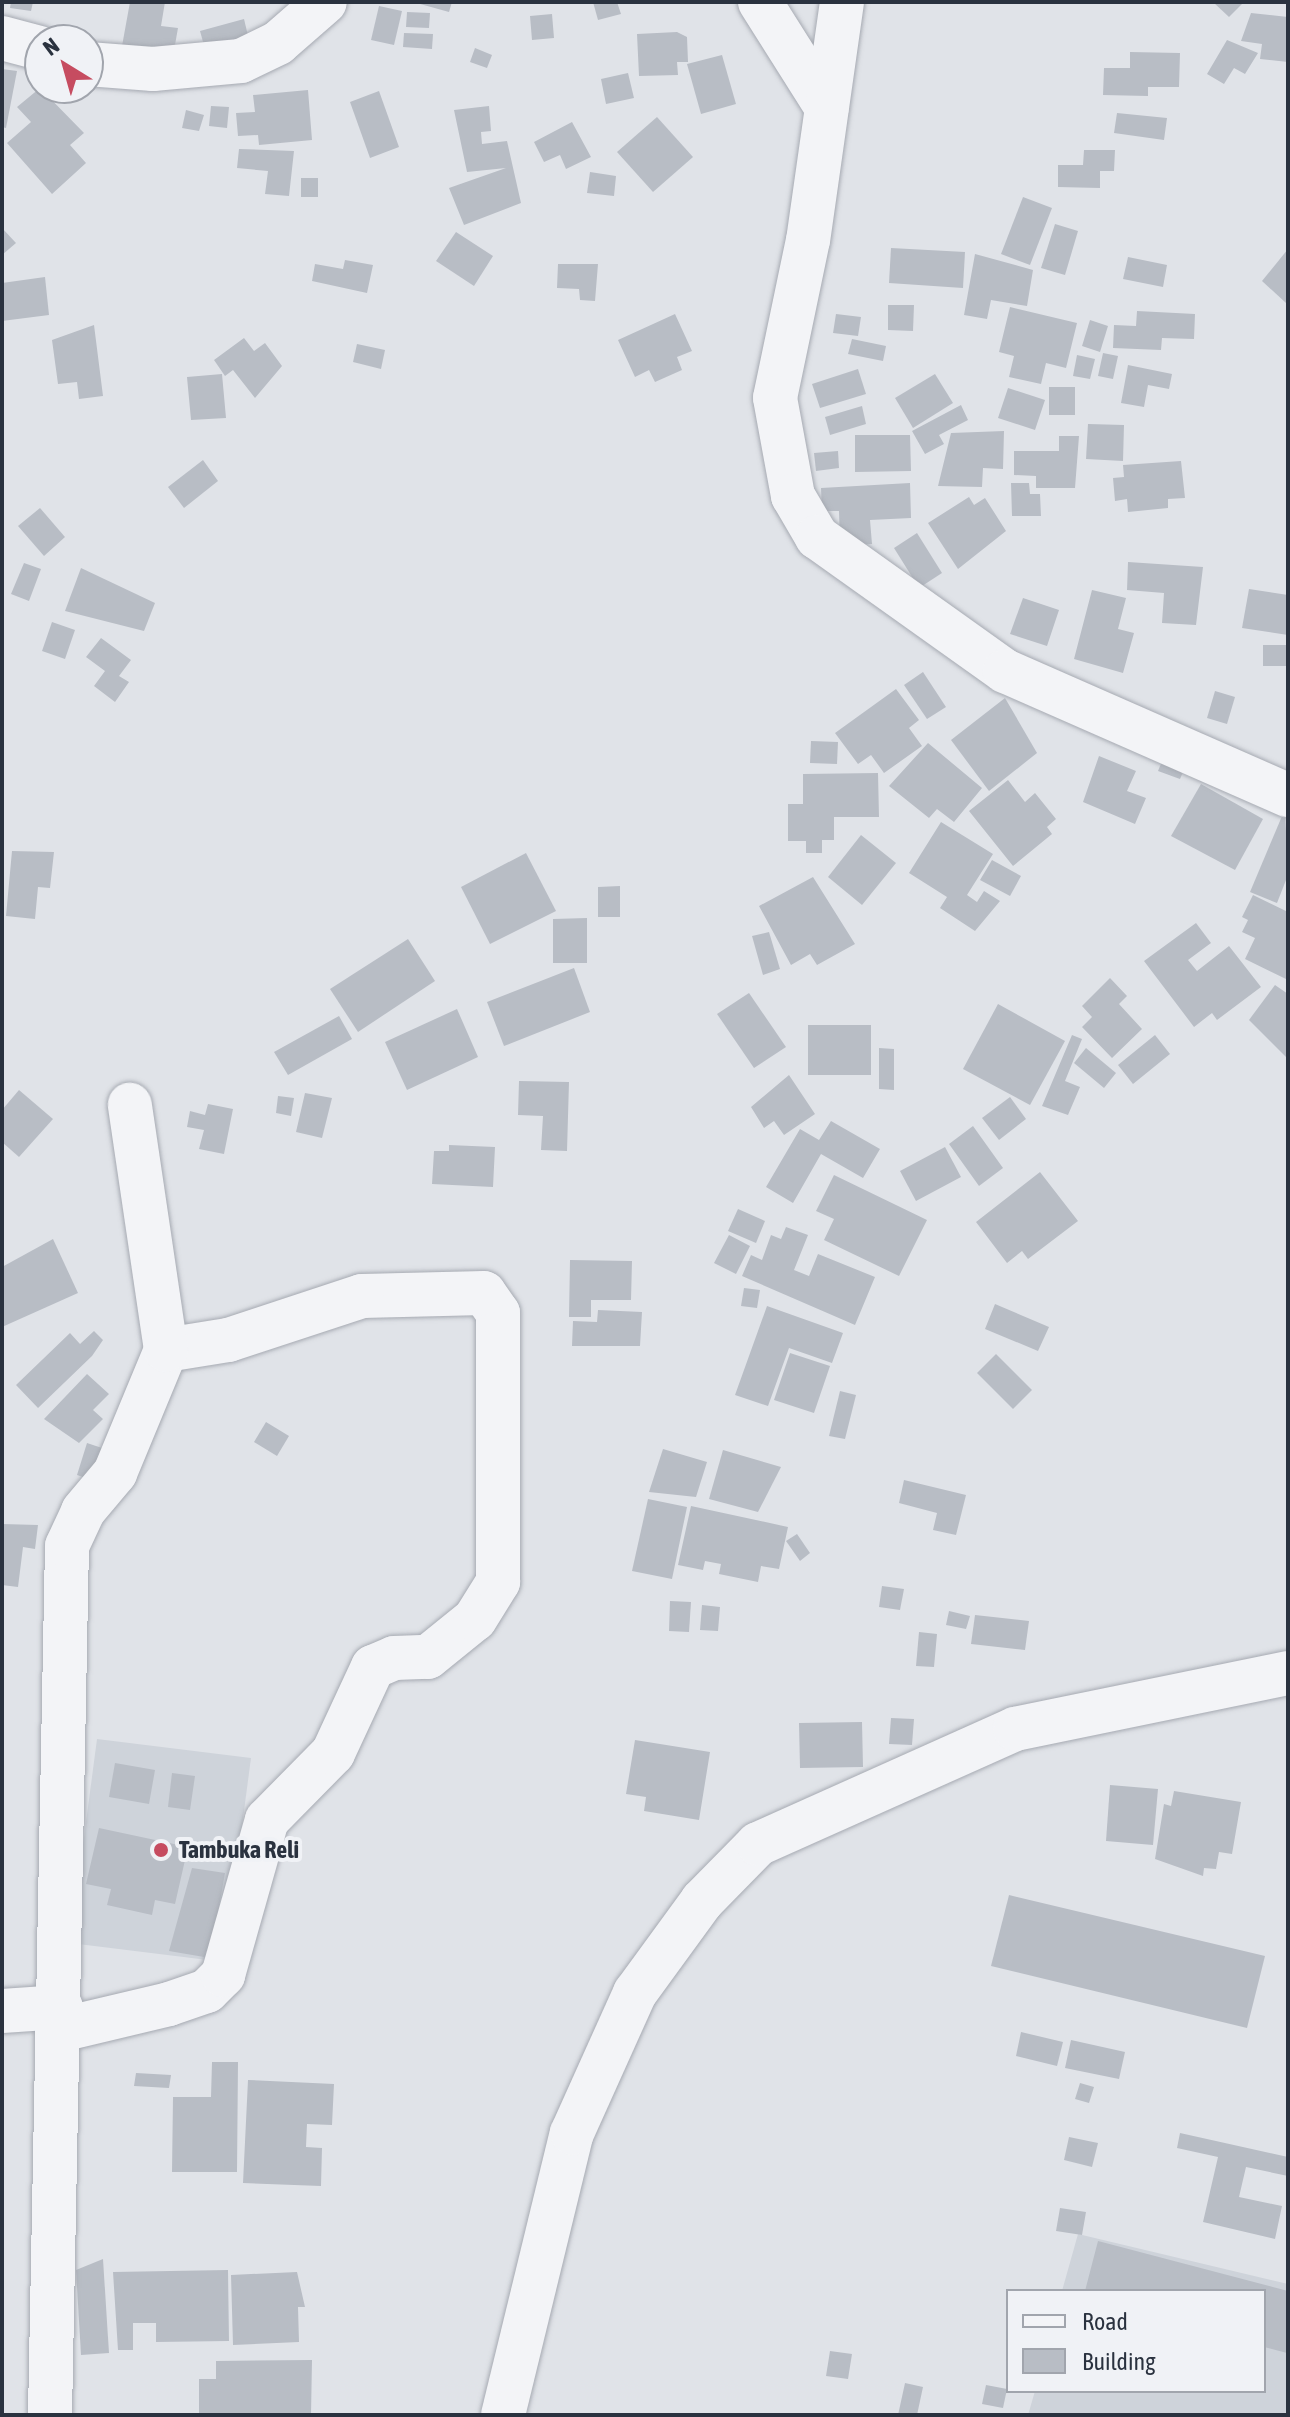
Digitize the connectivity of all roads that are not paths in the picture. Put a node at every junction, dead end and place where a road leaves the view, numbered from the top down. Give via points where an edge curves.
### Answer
1 (325, 2) edge
2 (760, 2) edge
3 (842, 2) edge
4 (2, 38) edge
5 (24, 44) edge
6 (104, 65) edge
7 (827, 108) junction
8 (1288, 795) edge
9 (130, 1105) dead end
10 (166, 1350) junction
11 (1288, 1673) edge
12 (2, 2011) edge
13 (61, 2018) junction
14 (50, 2415) edge
15 (503, 2415) edge

1 - 6 street via 278,43 241,61 153,69
2 - 7 street
3 - 7 street
4 - 5 street
7 - 8 street via 775,398 793,496 817,537 1005,671
9 - 10 street
10 - 13 street via 115,1473 83,1511 67,1546
10 - 13 street via 228,1340 362,1296 484,1293 498,1313 498,1582 475,1619 428,1657 373,1667 333,1753 267,1820 223,1975 207,1991 169,2004
11 - 15 street via 1015,1729 758,1844 702,1901 635,1993 572,2133
12 - 13 street
13 - 14 street

